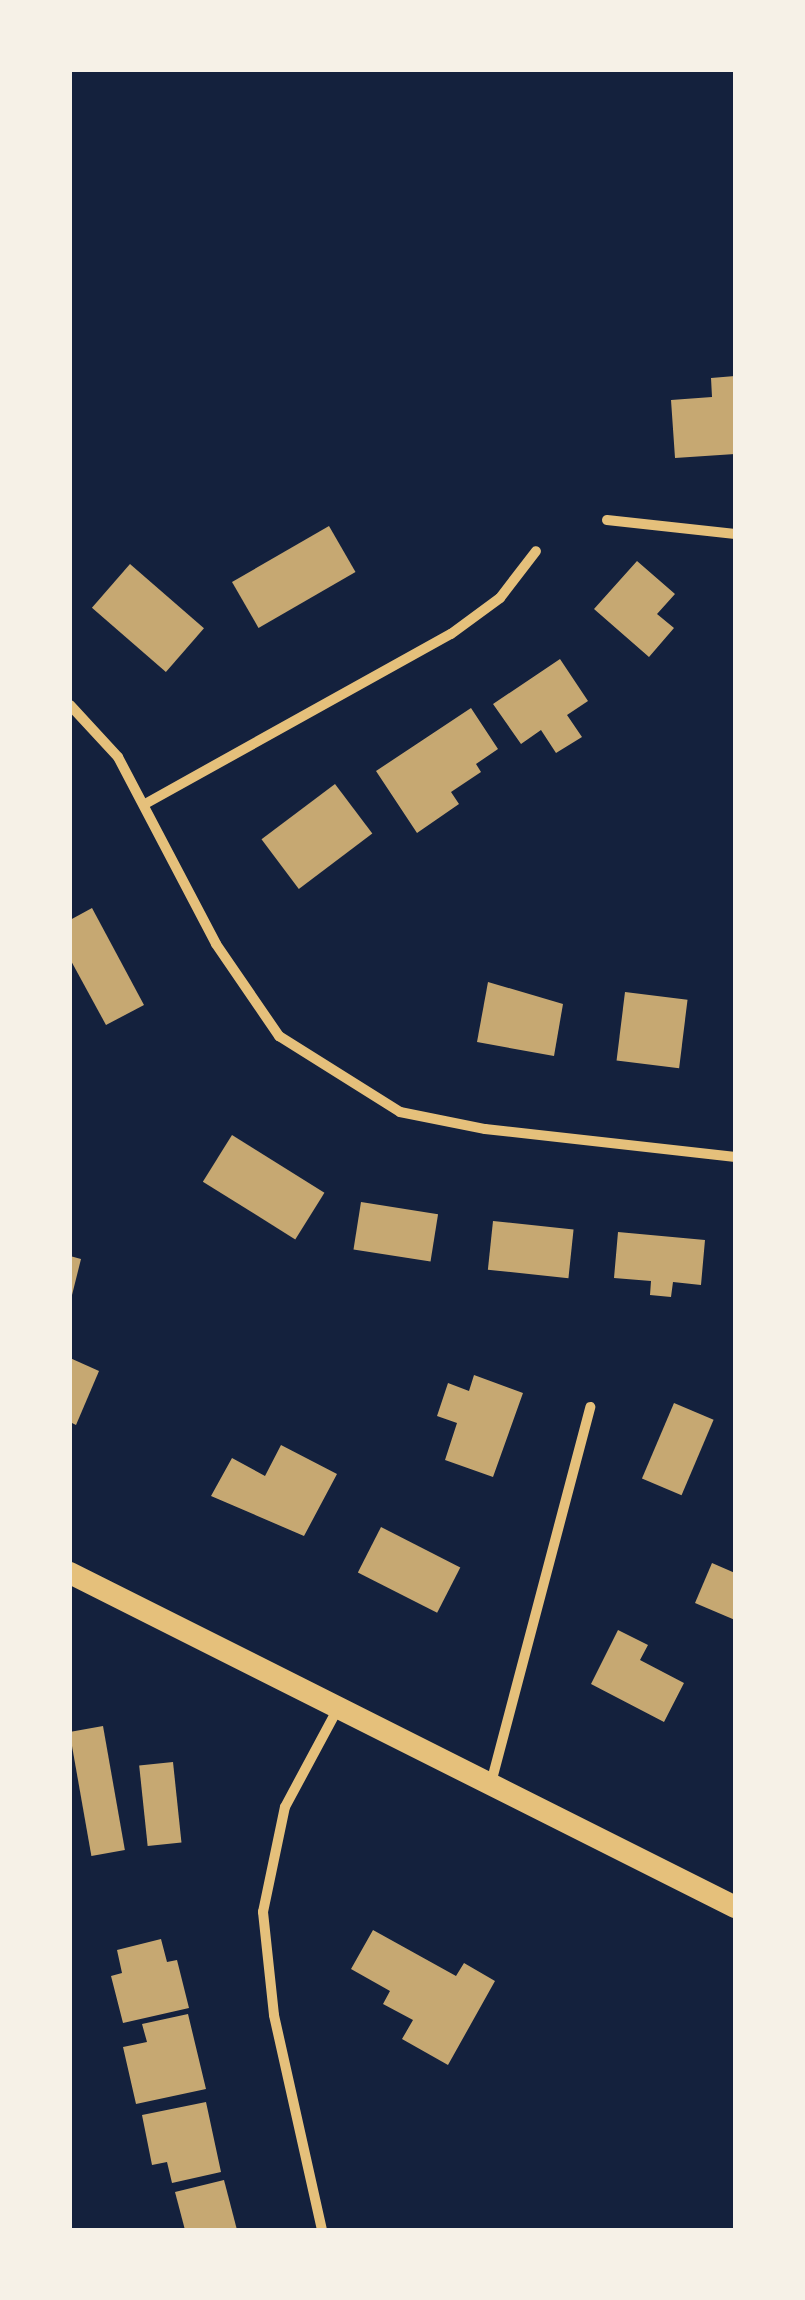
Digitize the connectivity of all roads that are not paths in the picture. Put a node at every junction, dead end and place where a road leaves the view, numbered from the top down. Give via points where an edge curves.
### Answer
1 (608, 520) dead end
2 (735, 534) edge
3 (536, 551) dead end
4 (70, 705) edge
5 (145, 804) junction
6 (735, 1157) edge
7 (590, 1407) dead end
8 (70, 1573) edge
9 (338, 1707) junction
10 (490, 1786) junction
11 (735, 1907) edge
12 (322, 2230) edge

1 - 2 street
3 - 5 street via 500,598 451,634
4 - 5 street via 118,757
5 - 6 street via 216,944 279,1036 400,1112 484,1129
7 - 10 street
8 - 9 main road
9 - 10 main road
9 - 12 street via 285,1807 264,1912 274,2014
10 - 11 main road

